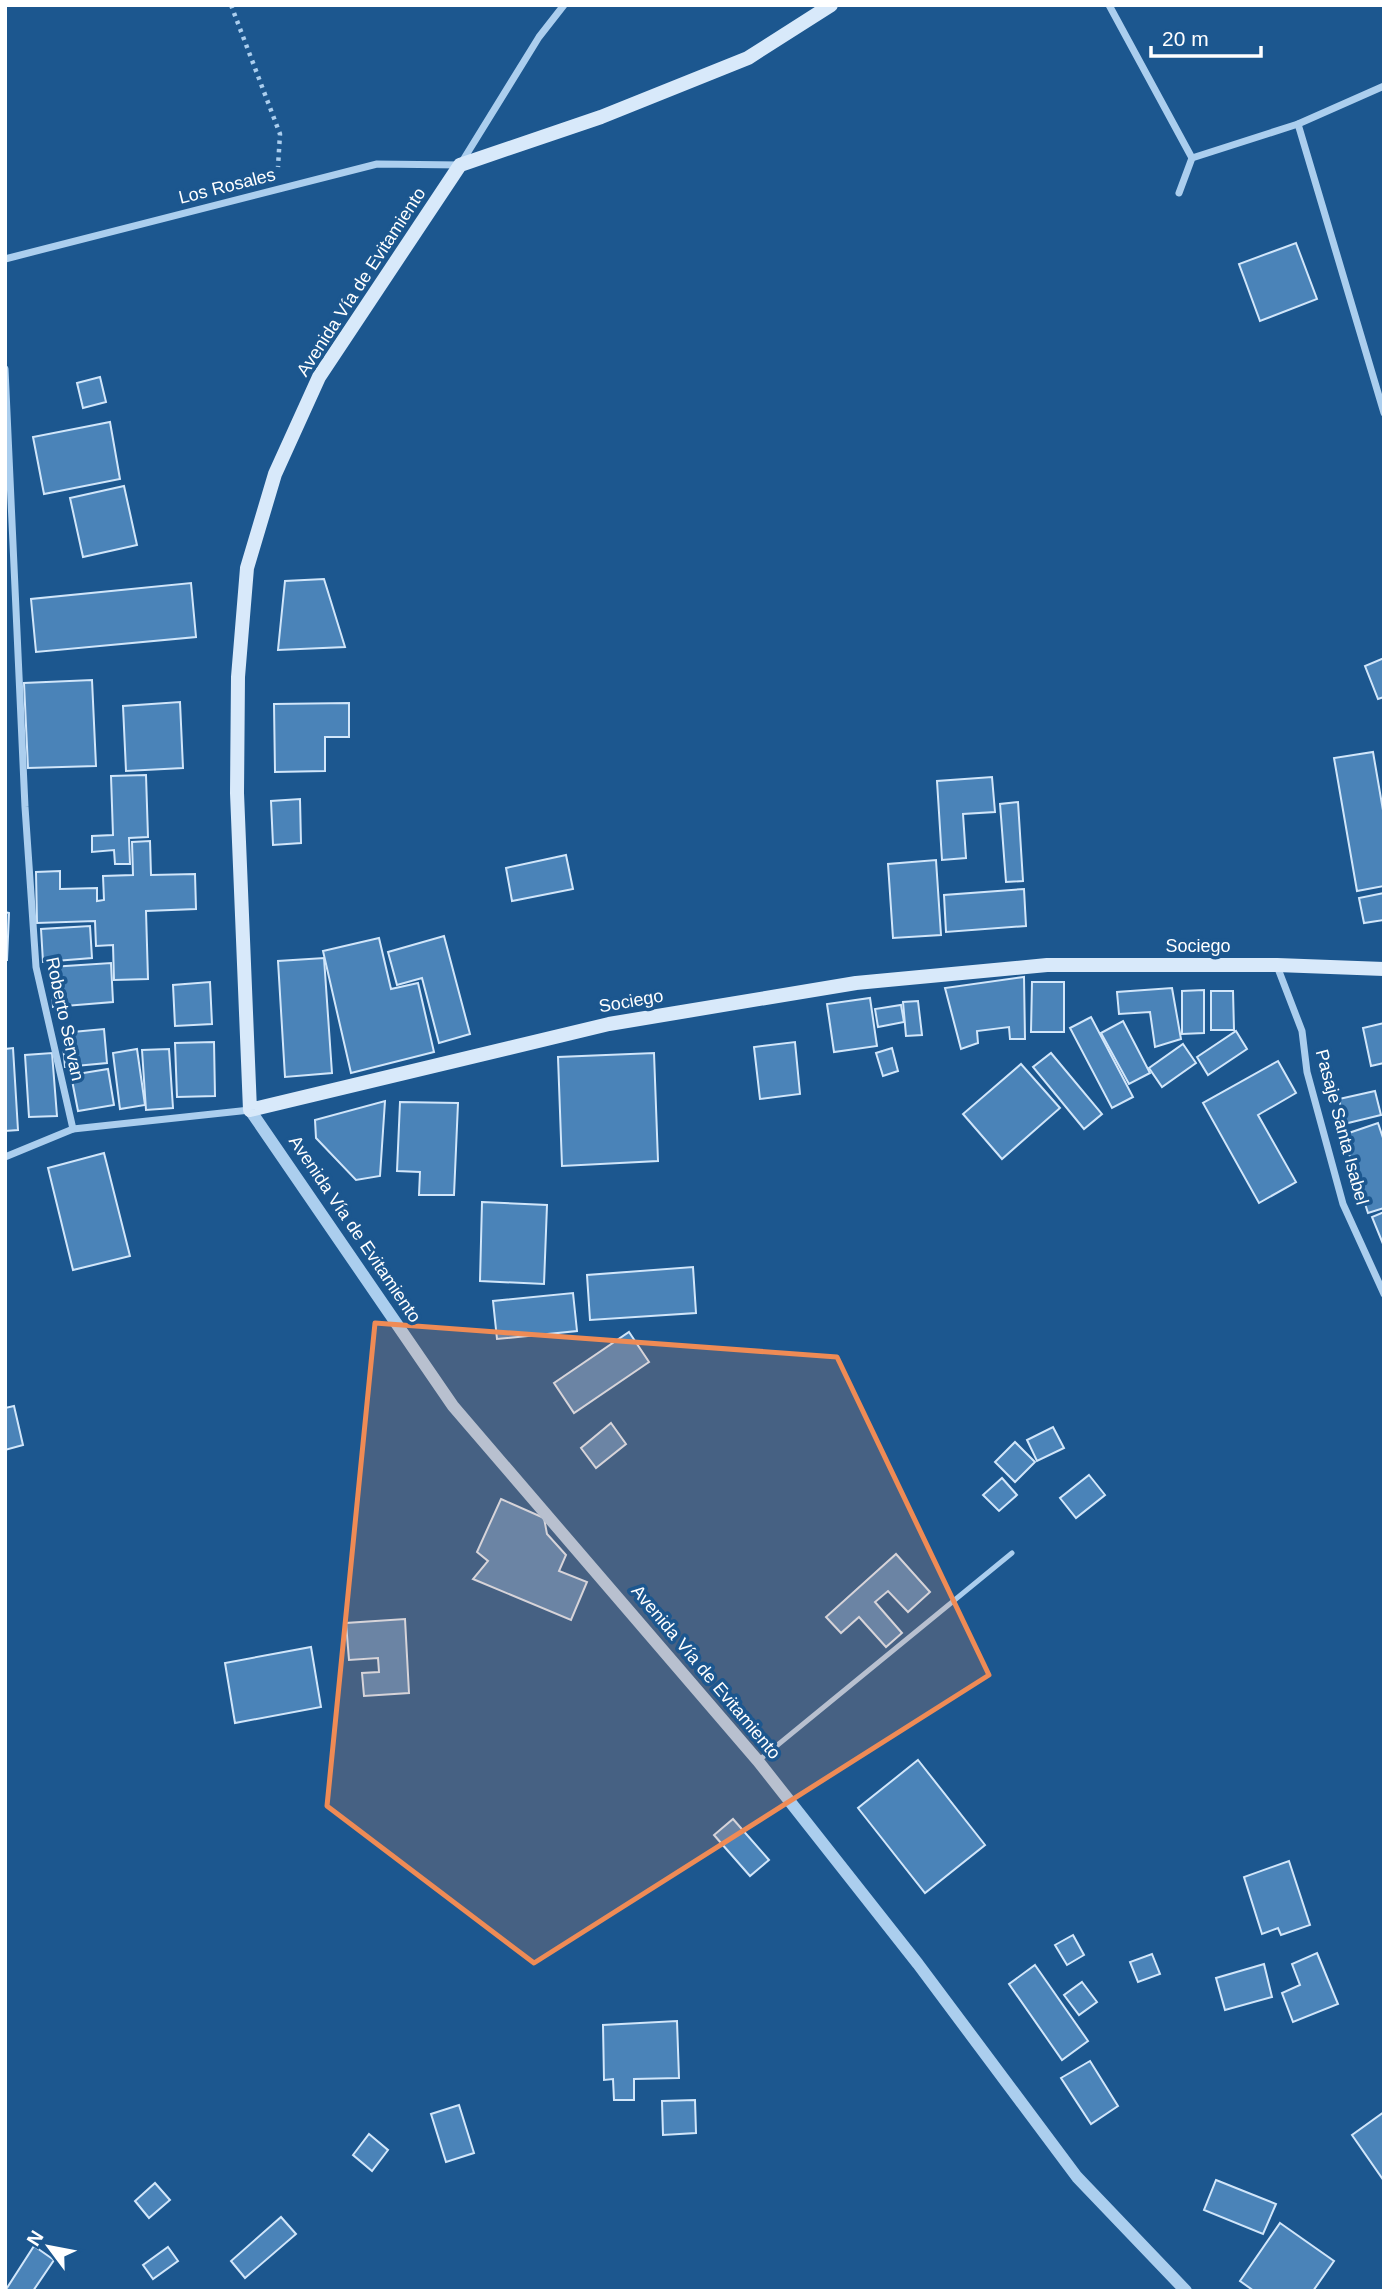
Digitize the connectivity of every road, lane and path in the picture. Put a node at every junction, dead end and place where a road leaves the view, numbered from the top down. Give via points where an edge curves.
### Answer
1 (231, 5) edge
2 (564, 5) edge
3 (831, 5) edge
4 (1109, 5) edge
5 (1384, 86) edge
6 (1298, 124) junction
7 (1192, 158) junction
8 (460, 165) junction
9 (276, 189) junction
10 (1179, 193) dead end
11 (5, 259) edge
12 (5, 369) edge
13 (1384, 413) edge
14 (1277, 965) junction
15 (1384, 969) edge
16 (250, 1110) junction
17 (73, 1129) junction
18 (5, 1157) edge
19 (1383, 1288) edge
20 (1012, 1553) dead end
21 (758, 1761) junction
22 (1186, 2291) edge

1 - 9 path via 280,134
2 - 8 street, Avenida Vía de Evitamiento via 539,37
3 - 8 main road via 748,58 601,117
4 - 7 street
5 - 6 street
6 - 7 street
6 - 13 street
7 - 10 street
8 - 9 street, Los Rosales via 377,163
8 - 16 main road, Avenida Vía de Evitamiento via 319,377 275,474 247,568 238,677 237,793
9 - 11 street, Los Rosales
12 - 17 street, Roberto Servan via 36,967
14 - 15 main road, Sociego
14 - 16 main road, Sociego via 1047,965 856,983 609,1024
14 - 19 street, Pasaje Santa Isabel via 1302,1031 1307,1072 1343,1203
16 - 17 street, Sociego
16 - 21 street, Avenida Vía de Evitamiento via 453,1406
17 - 18 street, Sociego
20 - 21 lane
21 - 22 street, Avenida Vía de Evitamiento via 1077,2177

